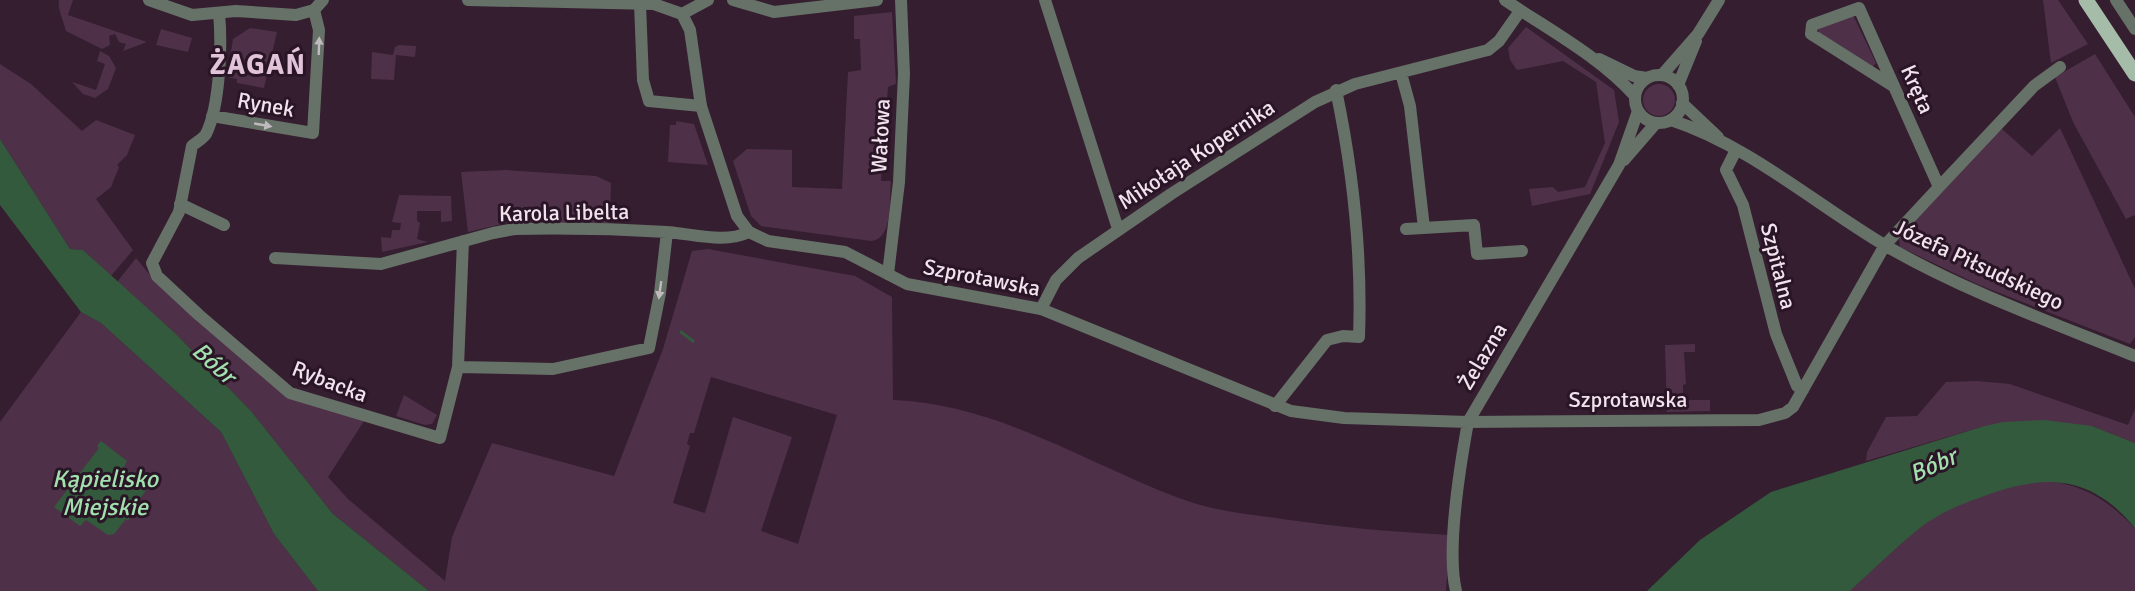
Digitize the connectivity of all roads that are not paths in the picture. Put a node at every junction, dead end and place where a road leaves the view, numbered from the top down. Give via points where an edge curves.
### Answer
1 (149, 0) edge
2 (323, 0) edge
3 (708, 0) edge
4 (733, 0) edge
5 (877, 0) edge
6 (901, 0) edge
7 (1045, 0) edge
8 (1505, 0) edge
9 (1719, 0) edge
10 (2086, 0) edge
11 (2116, 0) edge
12 (468, 1) edge
13 (640, 4) junction
14 (314, 10) junction
15 (1520, 10) junction
16 (219, 14) junction
17 (682, 14) junction
18 (2135, 29) edge
19 (1698, 34) junction
20 (1589, 55) junction
21 (2060, 67) dead end
22 (1401, 72) junction
23 (2135, 74) edge
24 (1662, 75) junction
25 (1647, 78) junction
26 (1678, 85) junction
27 (1893, 86) junction
28 (1336, 90) junction
29 (1635, 96) junction
30 (1682, 103) junction
31 (701, 106) junction
32 (1638, 111) junction
33 (212, 116) junction
34 (1671, 120) junction
35 (1656, 123) junction
36 (1721, 141) junction
37 (1736, 150) junction
38 (1620, 165) junction
39 (1939, 187) junction
40 (180, 204) junction
41 (224, 225) dead end
42 (1424, 228) junction
43 (1118, 229) junction
44 (1406, 229) dead end
45 (749, 231) junction
46 (667, 232) junction
47 (463, 241) junction
48 (1886, 245) junction
49 (1522, 251) dead end
50 (275, 258) dead end
51 (888, 274) junction
52 (1041, 309) junction
53 (2135, 356) edge
54 (458, 367) junction
55 (1803, 390) junction
56 (1275, 406) junction
57 (1468, 423) junction
58 (1456, 591) edge

1 - 16 street via 192,15
2 - 14 street
3 - 17 street
4 - 5 street via 774,12
6 - 51 street, Wałowa via 904,74 899,182
7 - 43 street
8 - 15 street
9 - 19 street
10 - 23 main road
11 - 18 street
12 - 13 street
13 - 17 street via 665,6
13 - 31 street via 643,81 649,101
14 - 16 street via 296,15 236,11
33 -> 14 street, Rynek via 313,134 319,30
15 - 20 street
15 - 22 street, Mikołaja Kopernika via 1488,50
16 - 33 street, Rynek via 222,42
17 - 31 street via 690,30
19 - 24 street
19 - 26 street
20 - 25 street
20 - 29 street
21 - 39 street via 2034,86
22 - 28 street, Mikołaja Kopernika
22 - 42 street via 1410,106
24 - 25 street
24 - 26 street
25 - 29 street
26 - 30 street
27 - 27 street, Kręta via 1859,8 1812,26 1811,34
27 - 39 street, Kręta
28 - 43 street, Mikołaja Kopernika
28 - 56 street via 1359,255 1359,337 1327,340
29 - 32 street
30 - 34 street
30 - 36 street
31 - 45 street via 737,216
32 - 35 street
32 - 38 street
33 - 40 street via 205,136 192,146
34 - 35 street
34 - 36 street
35 - 38 street
36 - 37 street, Józefa Piłsudskiego
37 - 48 street, Józefa Piłsudskiego
37 - 55 street, Szpitalna via 1726,170 1743,205 1776,334 1797,386
38 - 57 street, Żelazna
39 - 48 street
40 - 41 street
40 - 54 street, Rybacka via 152,263 157,276 275,383 293,394 440,438
42 - 44 street
42 - 49 street via 1474,225 1477,254
43 - 52 street, Mikołaja Kopernika via 1061,273
45 - 46 street, Karola Libelta via 726,237
45 - 51 street, Szprotawska via 768,240 845,252
46 - 47 street, Karola Libelta via 515,229
46 -> 54 street via 649,348 553,369
47 - 50 street, Karola Libelta via 381,264
47 - 54 street
48 - 53 street, Józefa Piłsudskiego via 1930,269
48 - 55 street, Szprotawska
51 - 52 street, Szprotawska via 907,284
52 - 56 street, Szprotawska
55 - 57 street, Szprotawska via 1785,413 1759,420
56 - 57 street, Szprotawska via 1311,416
57 - 58 street, Żelazna via 1453,556

